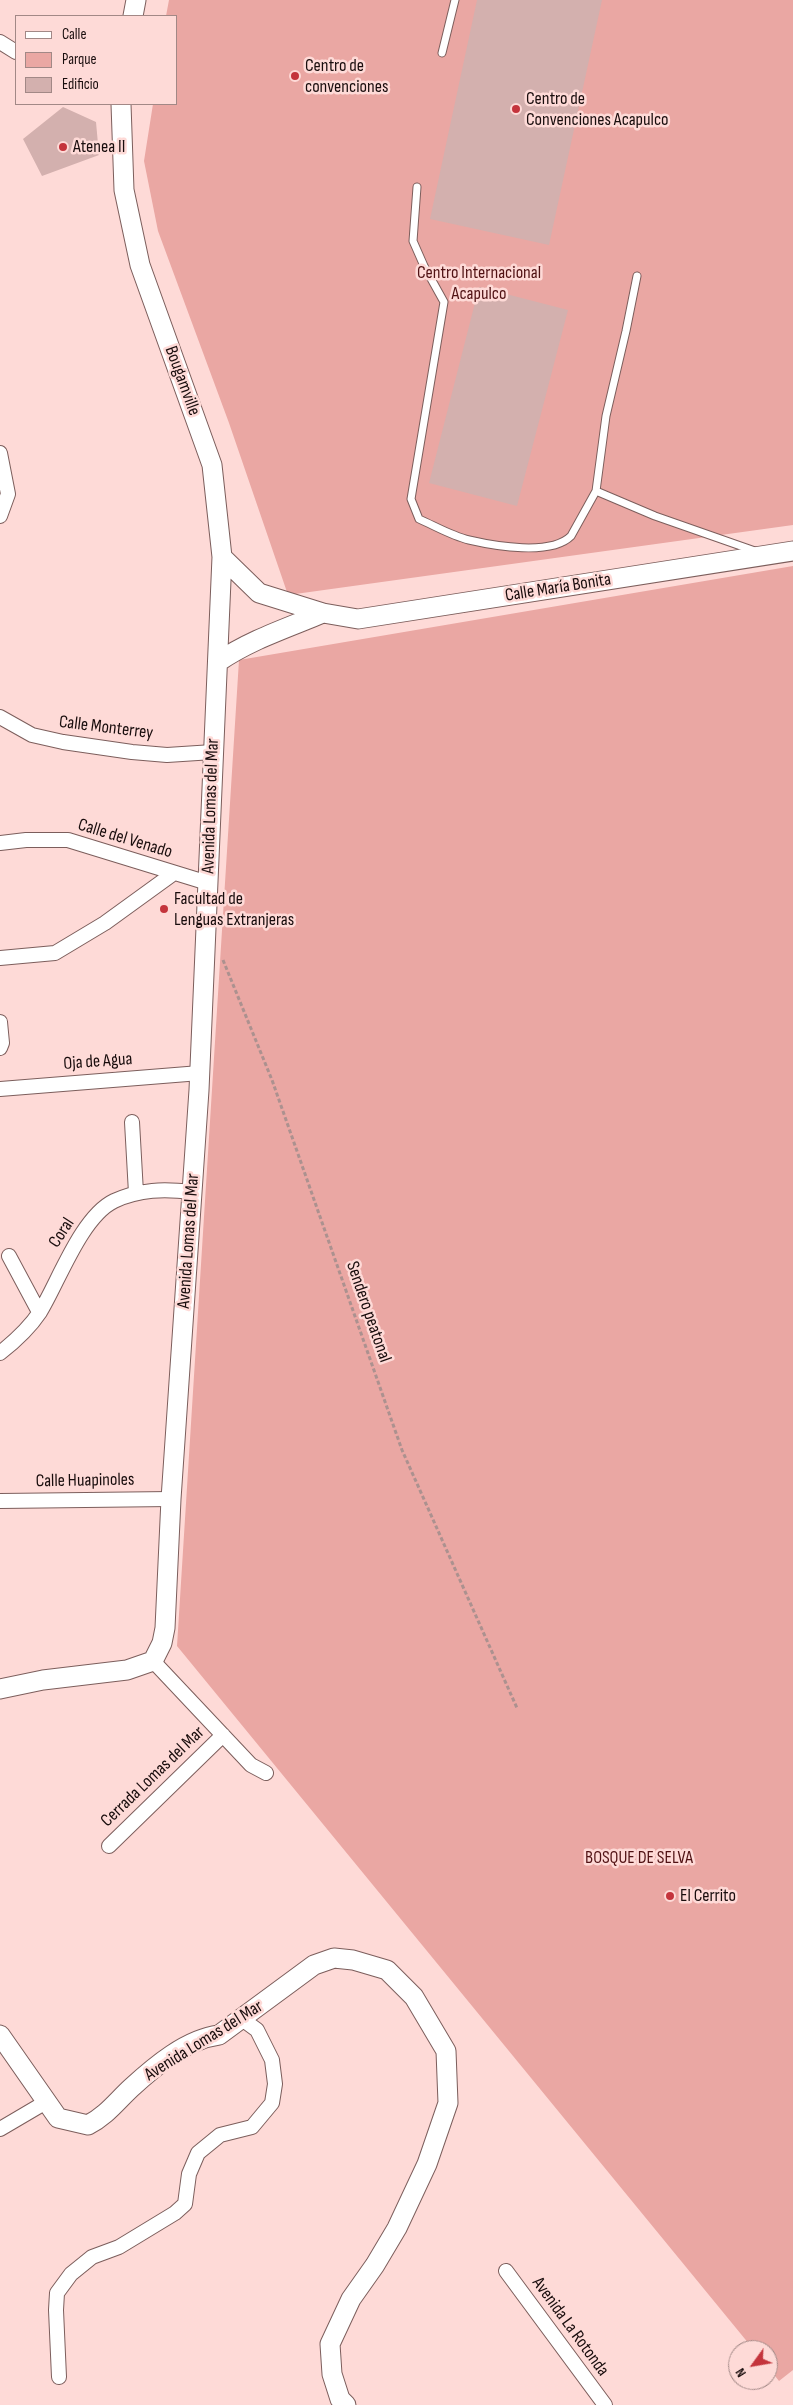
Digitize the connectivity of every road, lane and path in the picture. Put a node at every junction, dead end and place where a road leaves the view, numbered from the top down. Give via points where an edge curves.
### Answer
1 (136, 0) edge
2 (456, 0) edge
3 (132, 15) edge
4 (0, 42) edge
5 (15, 51) edge
6 (442, 53) dead end
7 (118, 105) edge
8 (418, 187) dead end
9 (636, 276) dead end
10 (0, 452) edge
11 (596, 490) junction
12 (0, 516) edge
13 (793, 551) edge
14 (768, 556) junction
15 (222, 557) junction
16 (323, 613) junction
17 (218, 662) junction
18 (0, 717) edge
19 (213, 752) junction
20 (0, 843) edge
21 (174, 873) junction
22 (208, 883) junction
23 (221, 954) dead end
24 (0, 958) edge
25 (0, 1022) edge
26 (0, 1048) edge
27 (200, 1073) junction
28 (0, 1089) edge
29 (132, 1122) dead end
30 (192, 1192) junction
31 (136, 1193) junction
32 (9, 1256) dead end
33 (39, 1312) junction
34 (0, 1353) edge
35 (171, 1499) junction
36 (0, 1501) edge
37 (153, 1661) junction
38 (0, 1689) edge
39 (517, 1708) dead end
40 (223, 1735) junction
41 (266, 1773) dead end
42 (108, 1846) dead end
43 (242, 2019) junction
44 (0, 2035) edge
45 (46, 2102) junction
46 (0, 2129) edge
47 (506, 2271) dead end
48 (59, 2377) dead end
49 (346, 2405) edge
50 (604, 2405) edge

1 - 3 main road
2 - 6 lane
4 - 5 street
7 - 15 main road, Bougamville via 124,190 140,265 212,465
8 - 11 lane via 413,241 444,302 412,499 419,518 468,540 513,548 546,547 571,536
9 - 11 lane via 606,416
10 - 12 street via 8,494
11 - 14 lane via 655,516
13 - 14 main road, Calle María Bonita
14 - 16 main road, Calle María Bonita via 358,619
15 - 16 main road, Calle María Bonita via 259,593
15 - 17 main road, Bougamville
16 - 17 main road via 258,639
17 - 19 main road, Avenida Lomas del Mar
18 - 19 street, Calle Monterrey via 32,735 63,742 149,754
19 - 22 main road, Avenida Lomas del Mar
20 - 21 street, Calle del Venado via 68,840
21 - 22 street, Calle del Venado
21 - 24 street via 105,923 55,953
22 - 27 main road, Avenida Lomas del Mar
23 - 39 path, Sendero peatonal via 272,1080 402,1450
25 - 26 street
27 - 28 street, Oja de Agua
27 - 30 main road, Avenida Lomas del Mar
29 - 31 street
30 - 31 street, Coral via 159,1189
30 - 35 main road, Avenida Lomas del Mar
31 - 33 street, Coral via 112,1202 96,1217 78,1241
32 - 33 street
33 - 34 street, Coral
35 - 36 street, Calle Huapinoles
35 - 37 main road, Avenida Lomas del Mar via 165,1628 162,1644
37 - 38 main road via 127,1670 21,1683
37 - 40 street, Cerrada Lomas del Mar
40 - 41 street, Cerrada Lomas del Mar via 251,1765
40 - 42 street, Cerrada Lomas del Mar
43 - 45 main road, Avenida Lomas del Mar via 219,2035 204,2037 162,2062 101,2119 88,2125 58,2118
43 - 48 street via 257,2030 272,2060 275,2084 272,2103 252,2127 220,2135 198,2153 190,2174 185,2204 175,2213 119,2247 92,2257 71,2274 57,2293
43 - 49 main road, Avenida Lomas del Mar via 314,1965 334,1958 353,1960 387,1970 414,1997 446,2051 448,2103 427,2164 396,2228 351,2299 330,2344 332,2374 340,2399
44 - 45 main road, Avenida Lomas del Mar
45 - 46 street
47 - 50 street, Avenida La Rotonda

